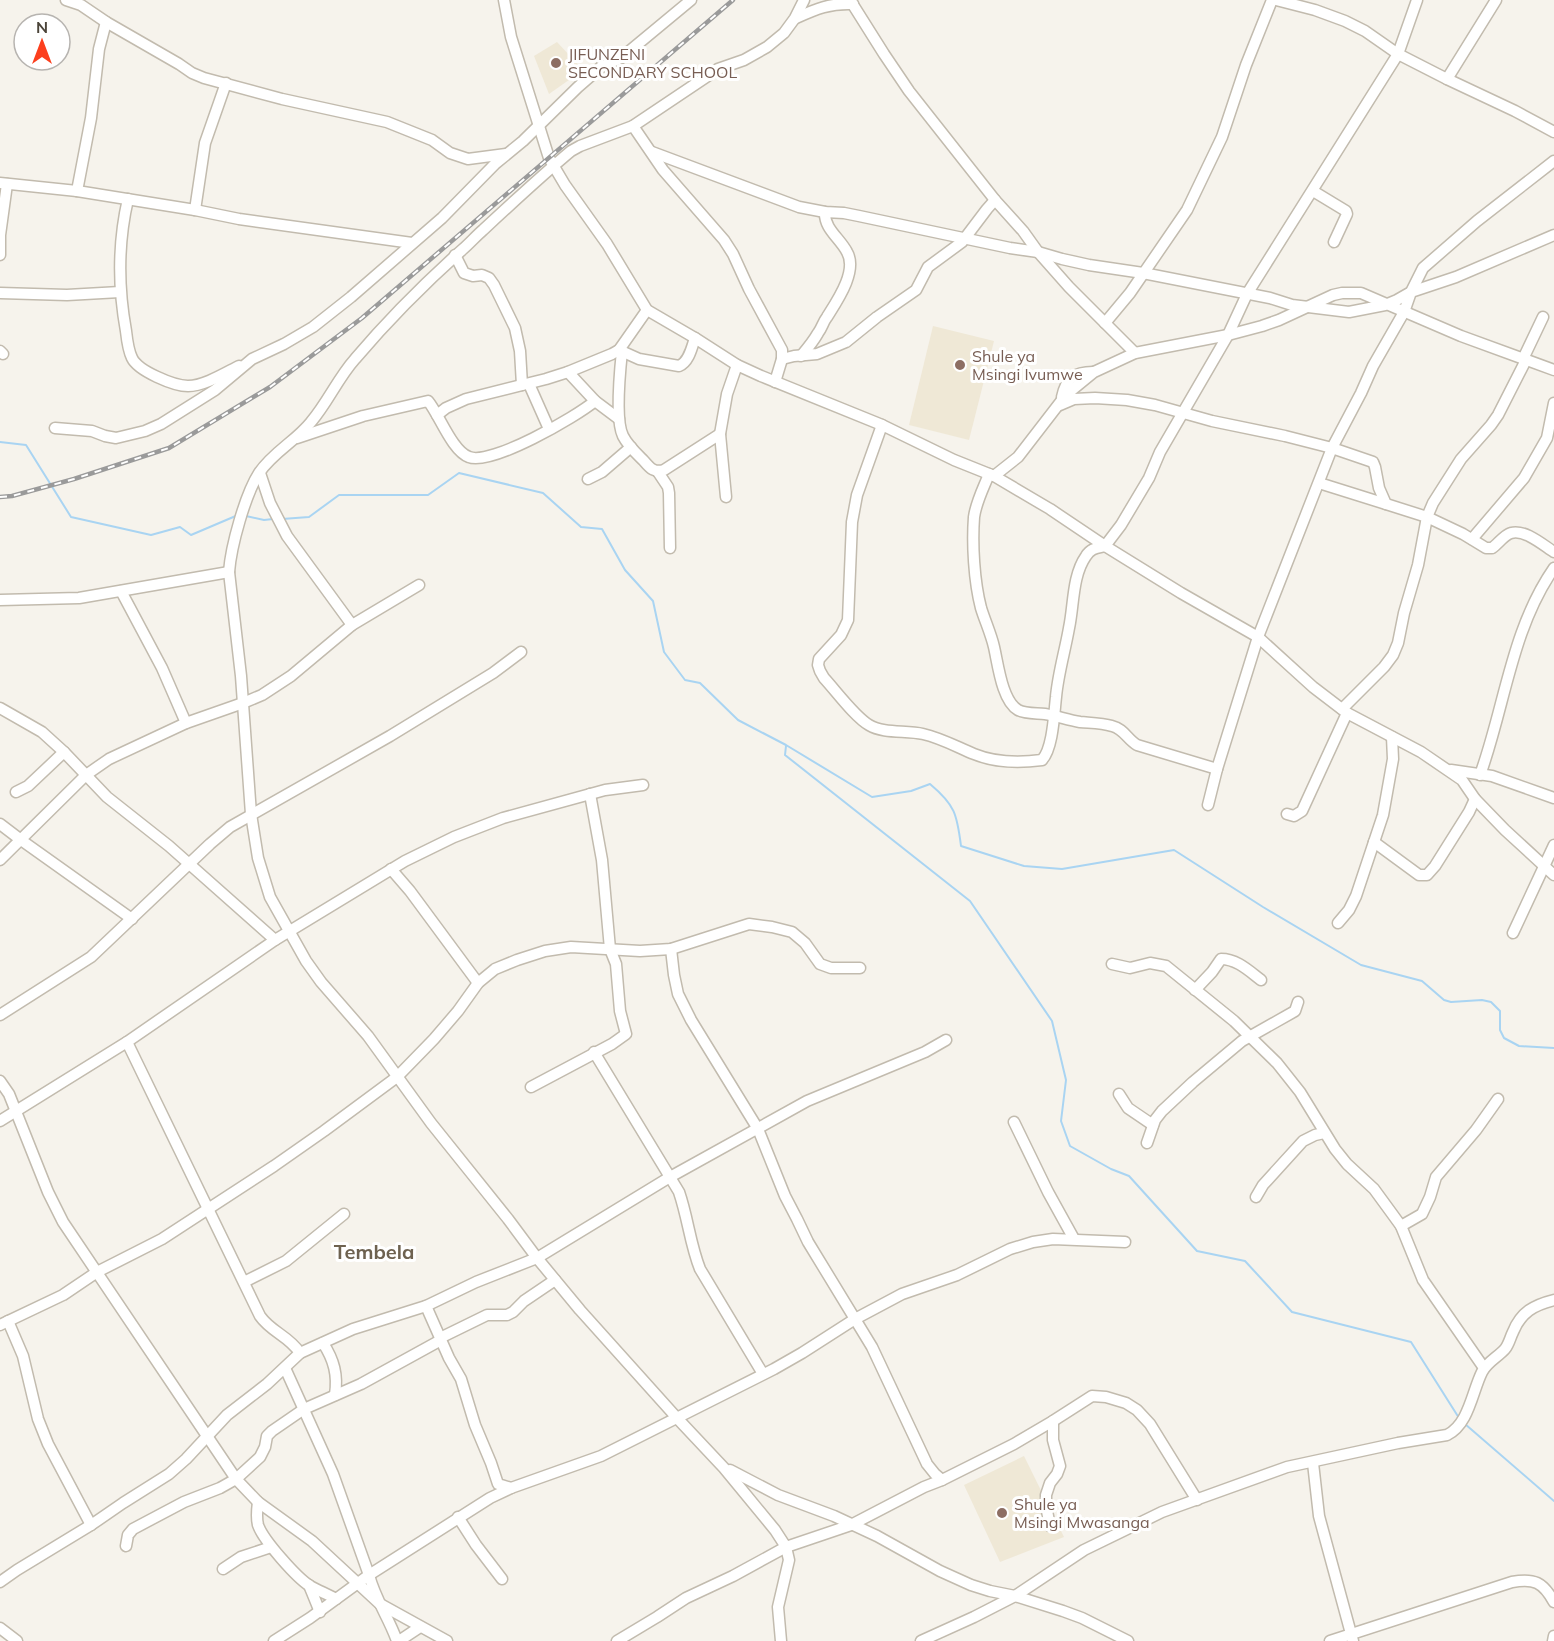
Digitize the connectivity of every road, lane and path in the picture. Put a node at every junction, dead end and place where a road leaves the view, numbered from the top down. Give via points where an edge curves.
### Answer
1 (66, 0) edge
2 (504, 0) edge
3 (691, 0) edge
4 (804, 0) edge
5 (1274, 0) edge
6 (1417, 0) edge
7 (1496, 0) edge
8 (852, 2) edge
9 (795, 18) junction
10 (106, 22) junction
11 (1398, 54) junction
12 (1447, 79) junction
13 (226, 84) junction
14 (539, 125) junction
15 (633, 126) junction
16 (1554, 132) edge
17 (652, 152) junction
18 (508, 154) junction
19 (1554, 161) edge
20 (553, 166) junction
21 (3, 184) edge
22 (77, 191) junction
23 (1313, 191) junction
24 (128, 199) junction
25 (995, 200) junction
26 (195, 210) junction
27 (825, 212) junction
28 (1554, 235) edge
29 (965, 237) junction
30 (1334, 242) dead end
31 (412, 243) junction
32 (1038, 252) junction
33 (0, 255) edge
34 (455, 255) junction
35 (1143, 273) junction
36 (120, 292) junction
37 (1411, 292) junction
38 (0, 293) edge
39 (1247, 294) junction
40 (1385, 305) junction
41 (1308, 308) junction
42 (647, 310) junction
43 (1404, 312) junction
44 (1543, 317) dead end
45 (1105, 323) junction
46 (1228, 335) junction
47 (695, 338) junction
48 (621, 350) junction
49 (1135, 353) junction
50 (801, 356) junction
51 (252, 359) junction
52 (782, 359) junction
53 (1525, 359) junction
54 (737, 365) junction
55 (1554, 370) edge
56 (568, 372) junction
57 (775, 382) junction
58 (525, 384) junction
59 (595, 401) junction
60 (1059, 403) junction
61 (1554, 403) edge
62 (1184, 412) junction
63 (437, 415) junction
64 (619, 419) junction
65 (882, 425) junction
66 (55, 428) dead end
67 (549, 429) junction
68 (720, 434) junction
69 (296, 439) junction
70 (631, 447) junction
71 (1332, 448) junction
72 (658, 472) junction
73 (260, 473) junction
74 (991, 475) junction
75 (588, 478) dead end
76 (1319, 483) junction
77 (726, 497) dead end
78 (1386, 504) junction
79 (1427, 517) junction
80 (1472, 539) junction
81 (1106, 546) junction
82 (670, 548) dead end
83 (1554, 552) edge
84 (1554, 568) edge
85 (229, 572) junction
86 (419, 585) dead end
87 (121, 591) junction
88 (0, 600) edge
89 (352, 626) junction
90 (1258, 637) junction
91 (521, 652) dead end
92 (243, 703) junction
93 (1345, 711) junction
94 (2, 712) edge
95 (1054, 715) junction
96 (186, 723) junction
97 (1392, 737) junction
98 (64, 752) junction
99 (1216, 769) junction
100 (1448, 769) junction
101 (86, 775) junction
102 (1480, 775) junction
103 (644, 785) dead end
104 (16, 792) dead end
105 (590, 794) junction
106 (1554, 798) edge
107 (1475, 799) junction
108 (1208, 805) dead end
109 (251, 814) junction
110 (1287, 814) dead end
111 (0, 824) edge
112 (21, 840) junction
113 (1374, 842) junction
114 (1554, 845) edge
115 (0, 860) edge
116 (188, 864) junction
117 (1545, 866) junction
118 (391, 869) junction
119 (1554, 875) edge
120 (132, 919) junction
121 (1338, 923) dead end
122 (290, 933) junction
123 (1513, 933) dead end
124 (275, 940) junction
125 (610, 949) junction
126 (671, 949) junction
127 (1112, 964) dead end
128 (860, 968) dead end
129 (1261, 980) dead end
130 (478, 983) junction
131 (1195, 990) junction
132 (1298, 1002) dead end
133 (0, 1015) edge
134 (1251, 1037) junction
135 (946, 1040) dead end
136 (127, 1042) junction
137 (594, 1052) junction
138 (397, 1077) junction
139 (0, 1081) edge
140 (531, 1087) dead end
141 (1119, 1094) dead end
142 (1498, 1099) dead end
143 (16, 1112) junction
144 (0, 1121) edge
145 (1014, 1122) dead end
146 (1153, 1125) junction
147 (758, 1128) junction
148 (1324, 1133) junction
149 (1147, 1143) dead end
150 (670, 1177) junction
151 (1256, 1197) dead end
152 (209, 1209) junction
153 (344, 1214) dead end
154 (1401, 1227) junction
155 (1074, 1239) junction
156 (1125, 1242) dead end
157 (537, 1258) junction
158 (97, 1272) junction
159 (555, 1280) junction
160 (244, 1282) junction
161 (1554, 1300) edge
162 (426, 1306) junction
163 (855, 1320) junction
164 (4, 1323) edge
165 (441, 1339) junction
166 (323, 1343) junction
167 (300, 1353) junction
168 (285, 1368) junction
169 (1484, 1368) junction
170 (763, 1374) junction
171 (335, 1395) junction
172 (304, 1409) junction
173 (677, 1418) junction
174 (1053, 1421) junction
175 (208, 1436) junction
176 (1313, 1463) junction
177 (724, 1468) junction
178 (236, 1479) junction
179 (942, 1480) junction
180 (498, 1484) junction
181 (511, 1488) junction
182 (490, 1498) junction
183 (1197, 1500) junction
184 (258, 1502) junction
185 (458, 1517) junction
186 (91, 1525) junction
187 (850, 1525) junction
188 (1050, 1526) dead end
189 (126, 1546) dead end
190 (271, 1547) junction
191 (786, 1548) junction
192 (223, 1569) dead end
193 (369, 1575) junction
194 (502, 1579) dead end
195 (0, 1582) edge
196 (357, 1583) junction
197 (309, 1585) junction
198 (1015, 1596) junction
199 (336, 1599) junction
200 (1554, 1602) edge
201 (380, 1604) junction
202 (320, 1612) junction
203 (420, 1627) junction
204 (0, 1628) edge
205 (1554, 1636) edge
206 (1351, 1637) edge
207 (18, 1641) edge
208 (274, 1641) edge
209 (398, 1641) edge
210 (447, 1641) edge
211 (617, 1641) edge
212 (781, 1641) edge
213 (921, 1641) edge
214 (1128, 1641) edge
215 (1330, 1641) edge
216 (1553, 1641) edge

1 - 10 street
2 - 14 street via 511,37
3 - 14 street via 621,58 602,67
4 - 9 street
5 - 11 street via 1345,21
5 - 35 street via 1248,59 1222,137 1187,210
6 - 11 street
7 - 12 street
8 - 9 street via 820,7
8 - 25 street via 909,91
9 - 15 street via 766,47 718,69
10 - 13 street via 192,74
10 - 22 street
11 - 12 street
11 - 23 street
12 - 16 street
13 - 18 street via 387,122 468,159
13 - 26 street via 206,142
14 - 18 street
14 - 20 street
15 - 17 street
15 - 20 street via 580,146
17 - 27 street via 799,207
17 - 52 street via 733,254 782,350
18 - 31 street
19 - 37 street via 1438,254 1423,268
20 - 34 street
20 - 42 street via 607,243
21 - 22 street
21 - 33 street
22 - 24 street
23 - 30 street via 1346,211
23 - 39 street
24 - 26 street
24 - 36 street via 122,222
25 - 29 street
25 - 32 street
26 - 31 street
27 - 29 street
27 - 50 street via 826,224 848,253 850,270 834,308
28 - 37 street
29 - 32 street
29 - 50 street via 928,267 916,290 846,342
31 - 51 street via 333,312 284,344
32 - 35 street
32 - 45 street
34 - 58 street via 464,273 482,275 494,285 515,328
34 - 69 street via 354,360
35 - 39 street
35 - 45 street
36 - 38 street
36 - 51 street via 132,358 137,366 164,381 192,385
37 - 40 street
37 - 43 street
39 - 41 street
39 - 46 street
40 - 41 street via 1349,312
40 - 41 street via 1353,292 1333,295
40 - 43 street
41 - 46 street
42 - 47 street
42 - 48 street
43 - 53 street
43 - 71 street
44 - 53 street
45 - 49 street
46 - 49 street
46 - 62 street
47 - 48 street via 688,358 679,366 639,359
47 - 54 street
48 - 56 street
48 - 64 street
49 - 60 street via 1094,372
50 - 52 street
51 - 66 street via 215,390 145,431 116,438 92,431
52 - 57 street
53 - 55 street
53 - 79 street via 1498,415 1461,459
54 - 57 street
54 - 68 street
56 - 58 street
56 - 59 street
57 - 65 street
58 - 63 street via 466,399
58 - 67 street
59 - 64 street
59 - 67 street
60 - 62 street via 1095,398 1127,400
60 - 74 street via 1018,457
61 - 80 street via 1547,438 1531,468
62 - 71 street
62 - 81 street
63 - 67 street via 468,457 506,452
63 - 69 street via 429,402 422,402 363,416
64 - 70 street via 622,436
65 - 74 street
65 - 95 street via 857,495 852,522 848,620 841,635 819,659 819,671 870,726 920,733 976,755 1007,762 1042,760 1049,746
68 - 72 street
68 - 77 street
69 - 73 street
70 - 72 street
70 - 75 street via 602,472
71 - 76 street
71 - 78 street via 1373,462
72 - 82 street via 669,493
73 - 85 street via 237,532
73 - 89 street via 287,536
74 - 81 street
74 - 95 street via 975,514 981,608 1001,681 1012,705 1026,712
76 - 78 street
76 - 90 street
78 - 79 street
79 - 80 street
79 - 93 street via 1393,655
80 - 83 street via 1492,548 1511,533 1518,533
81 - 90 street
81 - 95 street via 1087,553 1078,572
84 - 102 street via 1528,615
85 - 87 street
85 - 92 street
86 - 89 street
87 - 88 street via 80,598
87 - 96 street
89 - 92 street via 283,681
90 - 93 street
90 - 99 street
91 - 109 street via 493,674 390,736
92 - 96 street
92 - 109 street
93 - 97 street
93 - 110 street via 1302,811 1294,816
94 - 98 street via 42,732
95 - 99 street via 1118,728 1137,745
96 - 101 street via 109,759
97 - 100 street
97 - 113 street via 1390,780
98 - 101 street
98 - 104 street via 28,786
99 - 108 street
100 - 102 street
100 - 107 street via 1462,780
101 - 112 street
101 - 116 street
102 - 106 street
103 - 105 street
105 - 118 street via 476,828
105 - 125 street via 602,860
107 - 113 street via 1427,875 1419,875
107 - 117 street
109 - 116 street
109 - 122 street via 270,897
111 - 112 street
112 - 115 street
112 - 120 street
113 - 121 street via 1356,896
114 - 117 street
116 - 120 street
116 - 124 street
117 - 119 street
117 - 123 street
118 - 122 street
118 - 130 street
120 - 133 street via 91,957
122 - 124 street
122 - 138 street via 321,982
124 - 136 street
125 - 126 street
125 - 130 street via 571,947 545,951 495,969
125 - 137 street via 626,1034
126 - 128 street via 749,924 792,932 820,964 831,969
126 - 147 street via 678,994
127 - 131 street via 1130,968 1150,963 1166,966
129 - 131 street via 1243,966 1221,959
130 - 138 street via 434,1039
131 - 134 street
132 - 134 street via 1295,1011
134 - 146 street via 1193,1082
134 - 148 street via 1288,1076
135 - 147 street via 807,1101
136 - 143 street
136 - 152 street
137 - 140 street
137 - 150 street
138 - 152 street
138 - 157 street
139 - 143 street
141 - 146 street via 1128,1108
142 - 154 street via 1436,1177 1422,1214
143 - 144 street
143 - 158 street via 54,1205
145 - 155 street
146 - 149 street
147 - 150 street
147 - 163 street via 785,1196
148 - 151 street via 1303,1142
148 - 154 street via 1374,1189
150 - 157 street
150 - 170 street via 686,1212 700,1269
152 - 158 street via 162,1239
152 - 160 street
153 - 160 street via 286,1261
154 - 169 street via 1424,1280
155 - 156 street
155 - 163 street via 1033,1242 1010,1249 957,1275 902,1294
157 - 159 street
157 - 162 street
158 - 164 street via 63,1295
158 - 175 street
159 - 165 street via 513,1312 487,1316
159 - 173 street
160 - 167 street via 265,1323
161 - 169 street via 1530,1308 1517,1324 1510,1342
162 - 165 street
162 - 166 street via 352,1329
163 - 170 street
163 - 179 street via 872,1347 927,1464
164 - 186 street via 23,1356 48,1444
165 - 171 street
165 - 180 street via 464,1388
166 - 167 street
166 - 171 street via 335,1367
167 - 168 street
168 - 172 street
168 - 175 street via 227,1415
169 - 176 street via 1454,1432
170 - 173 street
171 - 172 street
172 - 178 street via 267,1436 260,1457
172 - 193 street via 333,1474
173 - 177 street
173 - 181 street via 601,1456
174 - 179 street
174 - 183 street via 1092,1396 1126,1403 1150,1424
174 - 188 street via 1060,1466 1046,1495
175 - 178 street
175 - 186 street via 169,1474
176 - 183 street via 1271,1472
176 - 206 street via 1319,1516
177 - 187 street
177 - 191 street
178 - 184 street
178 - 189 street via 133,1529
179 - 187 street
180 - 181 street
180 - 182 street
181 - 182 street
182 - 185 street
183 - 198 street via 1162,1512 1084,1550
184 - 190 street via 259,1527
184 - 196 street via 312,1541
185 - 193 street
185 - 194 street
186 - 195 street
187 - 191 street
187 - 198 street via 971,1585
190 - 192 street
190 - 197 street
191 - 211 street via 686,1598
191 - 212 street via 789,1560 778,1607
193 - 196 street
193 - 201 street
196 - 199 street
196 - 201 street
197 - 199 street
197 - 202 street
198 - 213 street
198 - 214 street via 1082,1618
199 - 202 street
200 - 206 street via 1543,1586 1535,1582 1512,1582
201 - 203 street
201 - 209 street
202 - 208 street
203 - 209 street
203 - 210 street
204 - 207 street
205 - 216 street
206 - 215 street

